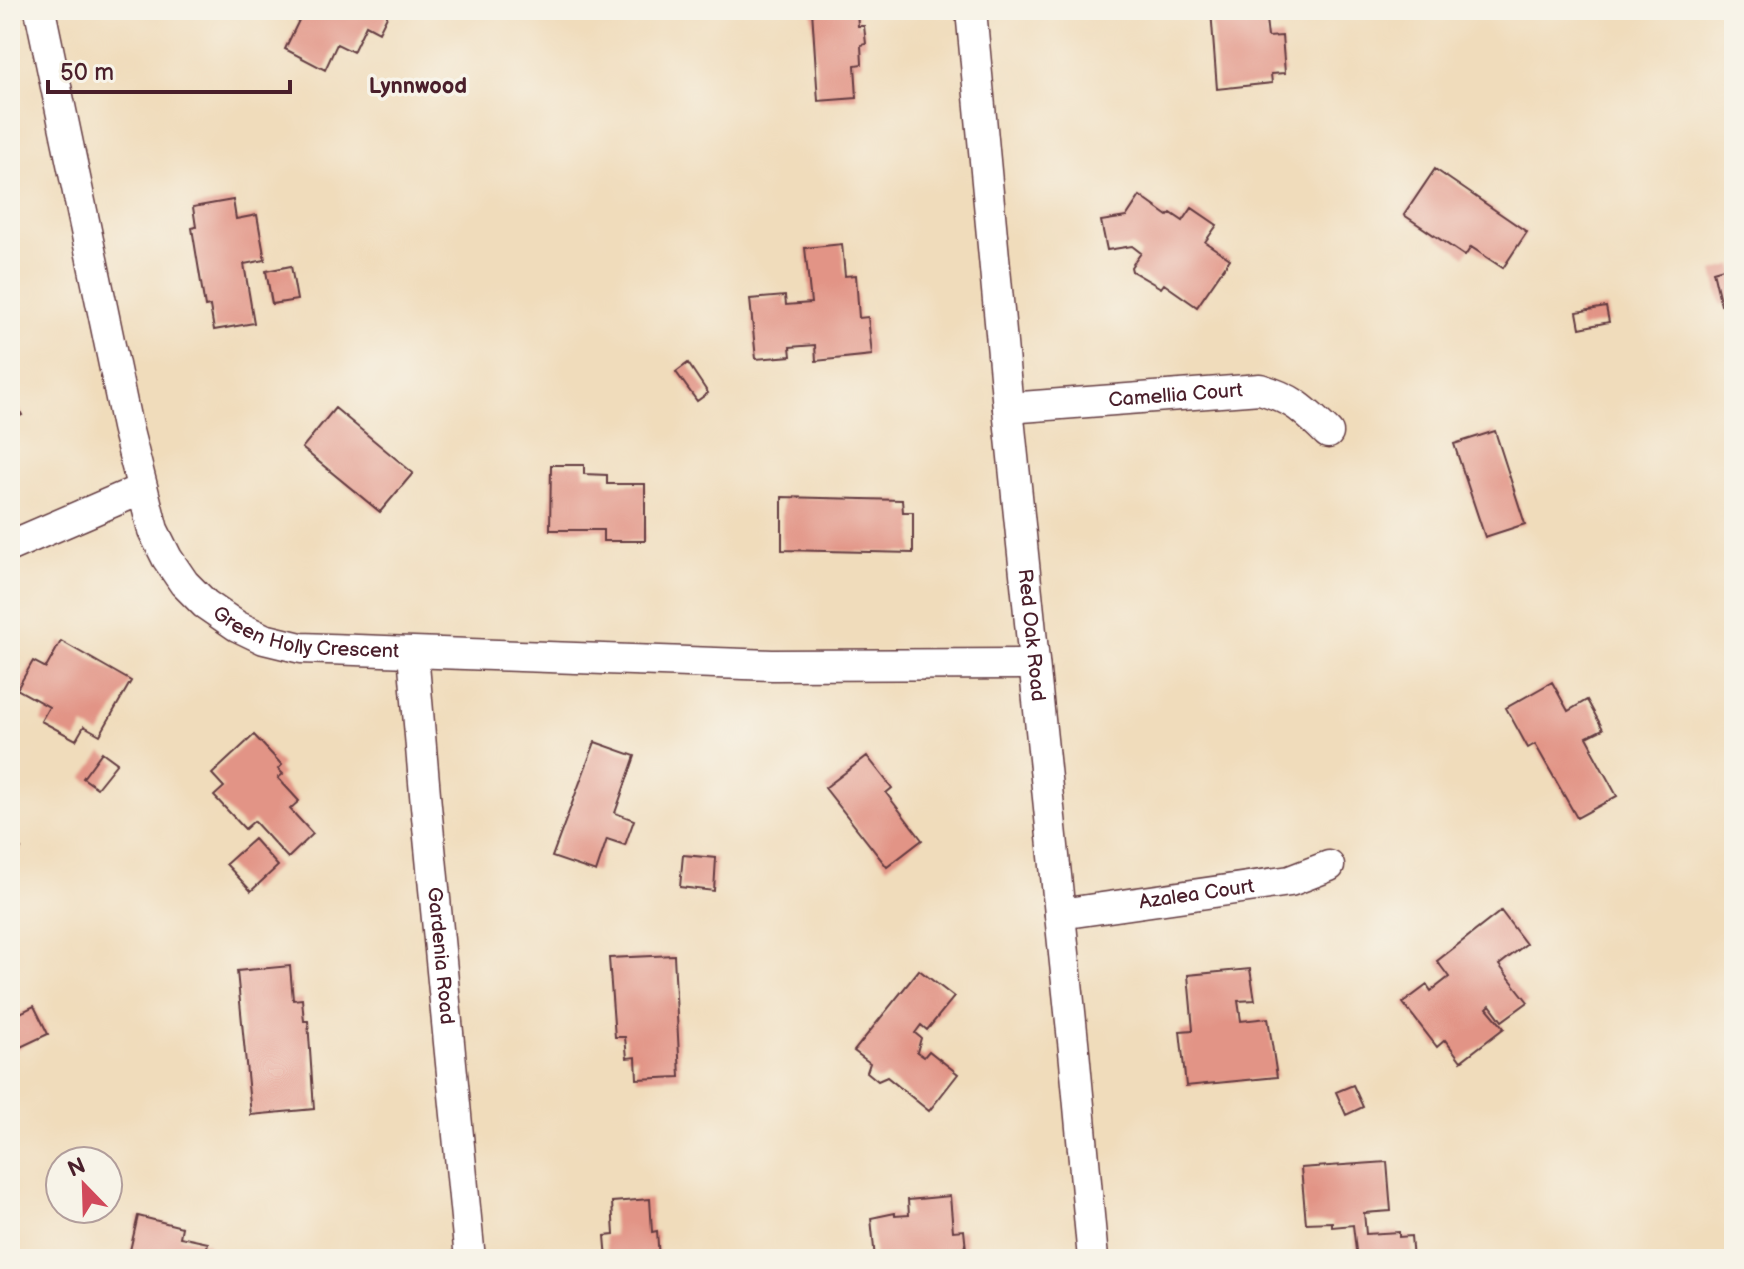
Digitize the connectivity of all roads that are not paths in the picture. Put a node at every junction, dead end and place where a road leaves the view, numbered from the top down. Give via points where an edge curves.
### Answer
1 (40, 10) edge
2 (971, 10) edge
3 (1008, 408) junction
4 (1328, 433) dead end
5 (142, 489) junction
6 (10, 546) edge
7 (413, 653) junction
8 (1034, 664) junction
9 (1329, 866) dead end
10 (1060, 914) junction
11 (470, 1259) edge
12 (1093, 1259) edge

1 - 5 street, Green Holly Crescent
2 - 3 street, Red Oak Road
3 - 4 street, Camellia Court via 1260,389 1284,396
3 - 8 street, Red Oak Road
5 - 6 street
5 - 7 street, Green Holly Crescent via 153,530 184,583 237,626 301,648
7 - 8 street, Green Holly Crescent via 772,665
7 - 11 street, Gardenia Road
8 - 10 street, Red Oak Road
9 - 10 street, Azalea Court via 1290,881
10 - 12 street, Red Oak Road

